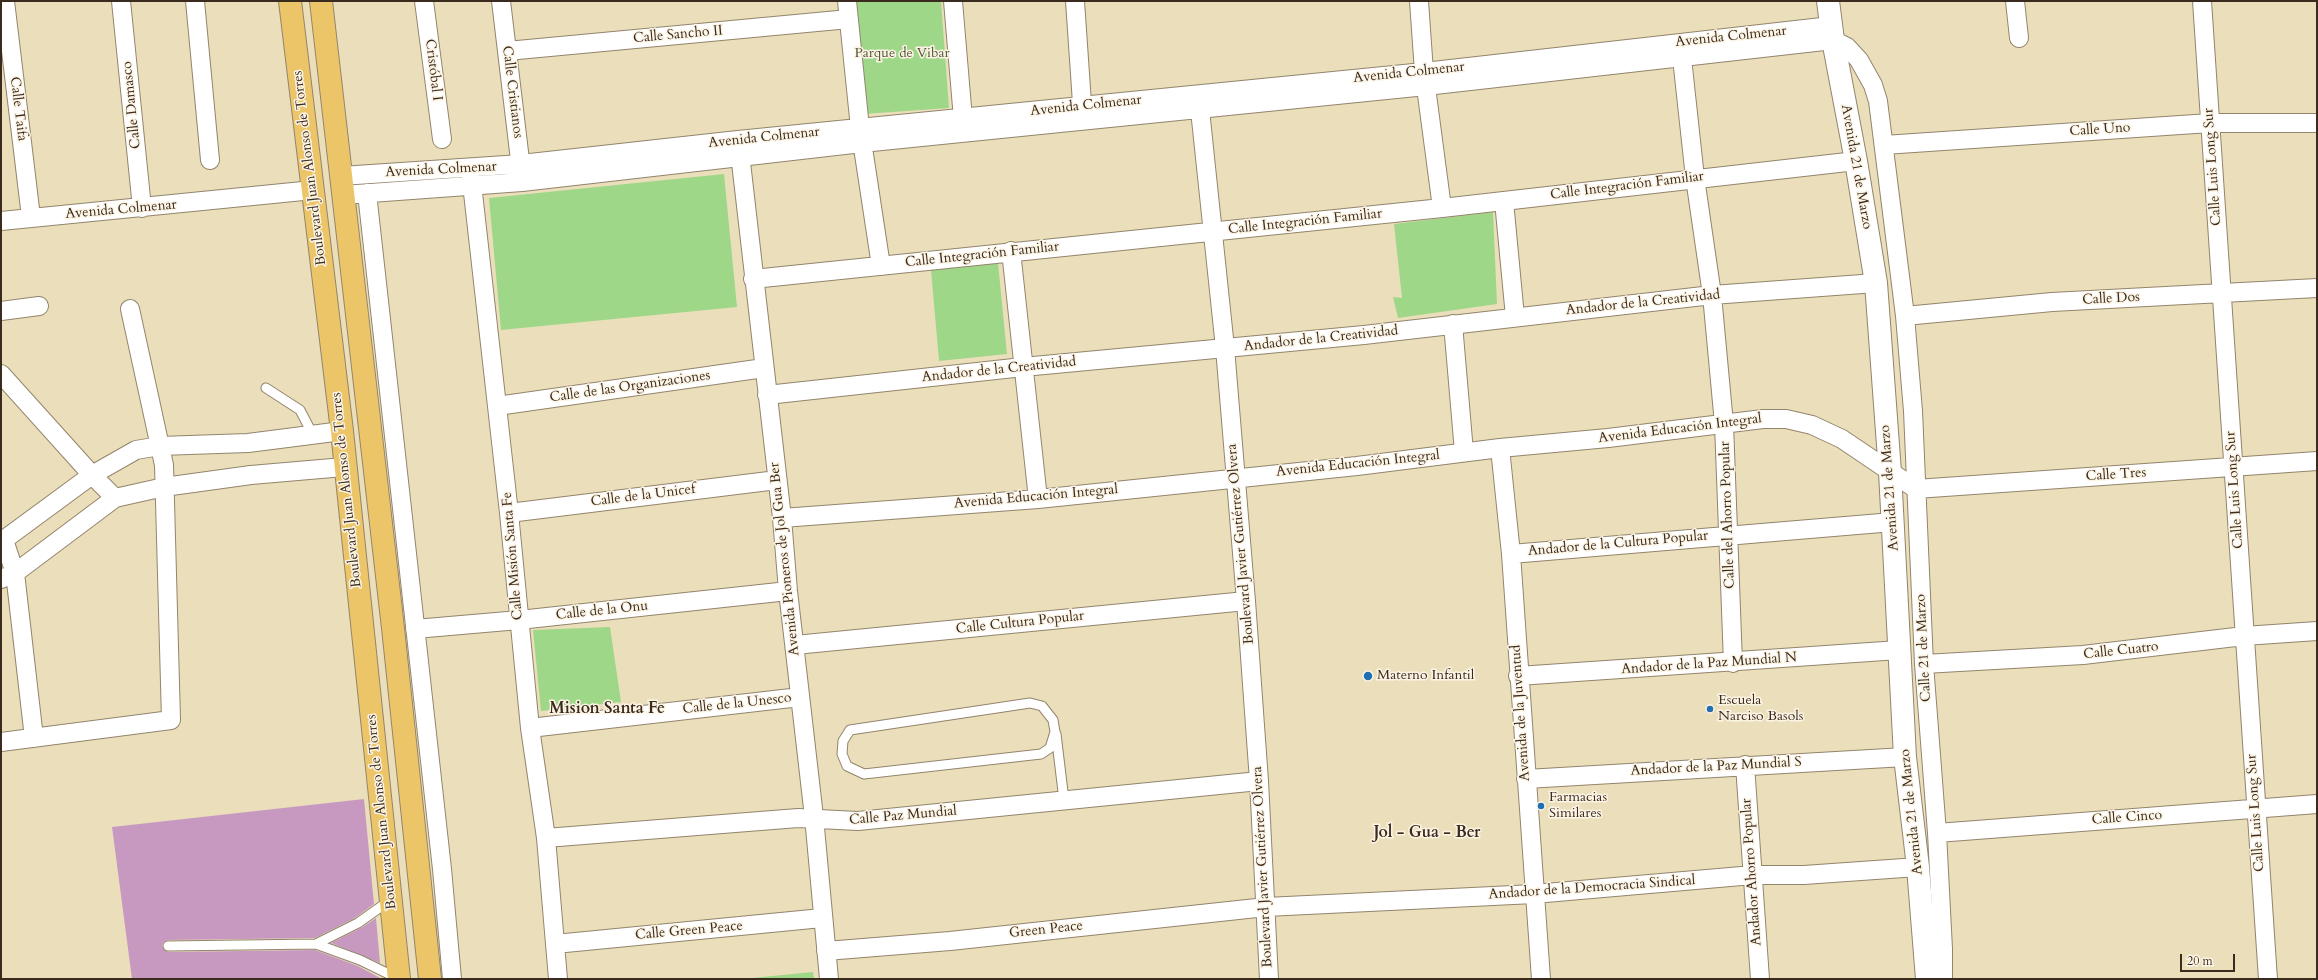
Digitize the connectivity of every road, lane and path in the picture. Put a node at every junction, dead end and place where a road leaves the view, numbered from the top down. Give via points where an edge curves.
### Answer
1 (5, 1) edge
2 (121, 1) edge
3 (196, 1) edge
4 (290, 1) edge
5 (321, 1) edge
6 (424, 1) edge
7 (501, 1) edge
8 (847, 1) edge
9 (953, 1) edge
10 (1075, 1) edge
11 (1419, 1) edge
12 (1828, 1) edge
13 (2015, 1) edge
14 (2202, 1) edge
15 (849, 19) junction
16 (1832, 33) junction
17 (2019, 38) dead end
18 (506, 51) junction
19 (1682, 58) junction
20 (1425, 79) junction
21 (1200, 110) junction
22 (1083, 114) junction
23 (963, 119) junction
24 (2210, 123) junction
25 (2317, 123) edge
26 (861, 135) junction
27 (442, 139) dead end
28 (1884, 145) junction
29 (739, 148) junction
30 (210, 160) dead end
31 (1856, 161) junction
32 (521, 164) junction
33 (470, 168) junction
34 (1695, 178) junction
35 (522, 182) junction
36 (342, 185) junction
37 (472, 186) junction
38 (313, 190) junction
39 (367, 193) junction
40 (1504, 201) junction
41 (142, 208) junction
42 (1442, 208) junction
43 (31, 218) junction
44 (1, 221) edge
45 (1214, 232) junction
46 (1011, 251) junction
47 (881, 266) junction
48 (753, 279) junction
49 (1876, 283) junction
50 (2317, 288) edge
51 (2222, 294) junction
52 (1712, 295) junction
53 (39, 306) dead end
54 (130, 309) dead end
55 (1, 311) edge
56 (1905, 316) junction
57 (1516, 317) junction
58 (1453, 324) junction
59 (1225, 348) junction
60 (1023, 367) junction
61 (764, 368) junction
62 (1, 374) edge
63 (266, 388) dead end
64 (767, 395) junction
65 (497, 406) junction
66 (1724, 424) junction
67 (342, 431) junction
68 (313, 435) junction
69 (160, 446) junction
70 (1500, 448) junction
71 (1464, 452) junction
72 (2317, 461) edge
73 (344, 467) junction
74 (2234, 467) junction
75 (1890, 472) junction
76 (92, 475) junction
77 (1235, 477) junction
78 (777, 480) junction
79 (164, 487) junction
80 (1916, 489) junction
81 (115, 498) junction
82 (1038, 499) junction
83 (509, 513) junction
84 (782, 518) junction
85 (1893, 522) junction
86 (1728, 535) junction
87 (3, 541) edge
88 (1511, 554) junction
89 (8, 576) edge
90 (788, 591) junction
91 (1246, 601) junction
92 (519, 620) junction
93 (415, 629) junction
94 (2317, 631) edge
95 (2244, 636) junction
96 (795, 645) junction
97 (1899, 650) junction
98 (1732, 663) junction
99 (1924, 664) junction
100 (1518, 676) junction
101 (800, 697) junction
102 (530, 728) junction
103 (1055, 732) junction
104 (34, 738) junction
105 (1, 742) edge
106 (1905, 757) junction
107 (1745, 765) junction
108 (1526, 779) junction
109 (1259, 781) junction
110 (1064, 800) junction
111 (2317, 804) edge
112 (2256, 808) junction
113 (814, 817) junction
114 (1937, 833) junction
115 (546, 838) junction
116 (1918, 867) junction
117 (1753, 876) junction
118 (1534, 894) junction
119 (392, 900) junction
120 (1266, 907) junction
121 (822, 918) junction
122 (316, 944) junction
123 (555, 944) junction
124 (168, 946) dead end
125 (826, 951) junction
126 (399, 979) edge
127 (430, 979) edge
128 (452, 979) edge
129 (558, 979) edge
130 (829, 979) edge
131 (1269, 979) edge
132 (1541, 979) edge
133 (1760, 979) edge
134 (1926, 979) edge
135 (1943, 979) edge
136 (2268, 979) edge

1 - 43 street, Calle Taifa
2 - 41 street, Calle Damasco
3 - 30 street
4 - 38 main road, Boulevard Juan Alonso de Torres
5 - 36 main road, Boulevard Juan Alonso de Torres
6 - 27 street, Cristóbal I
7 - 18 street, Calle Cristianos
8 - 15 street
9 - 23 street
10 - 22 street
11 - 20 street
12 - 16 street, Avenida 21 de Marzo
13 - 17 street
14 - 24 street, Calle Luis Long Sur
15 - 18 street, Calle Sancho II
15 - 26 street
16 - 19 street, Avenida Colmenar
16 - 20 street, Avenida Colmenar
16 - 28 street, Calle 21 de Marzo via 1858,60 1874,85
16 - 31 street, Avenida 21 de Marzo
18 - 32 street, Calle Cristianos
19 - 20 street, Avenida Colmenar
19 - 34 street, Calle del Ahorro Popular
20 - 21 street, Avenida Colmenar
20 - 22 street, Avenida Colmenar
20 - 42 street
21 - 22 street, Avenida Colmenar
21 - 45 street, Boulevard Javier Gutiérrez Olvera
22 - 23 street, Avenida Colmenar
22 - 26 street, Avenida Colmenar
23 - 26 street, Avenida Colmenar
24 - 25 street, Calle Uno
24 - 28 street, Calle Uno
24 - 51 street, Calle Luis Long Sur
26 - 29 street, Avenida Colmenar
26 - 47 street
28 - 56 street, Calle 21 de Marzo
29 - 32 street, Avenida Colmenar
29 - 35 street, Avenida Colmenar
29 - 48 street, Avenida Pioneros de Jol Gua Ber
31 - 34 street, Calle Integración Familiar
31 - 49 street, Avenida 21 de Marzo
32 - 33 street, Avenida Colmenar
32 - 35 street, Calle Cristianos
33 - 36 street, Avenida Colmenar
33 - 37 street, Calle Misión Santa Fe
34 - 40 street, Calle Integración Familiar
34 - 52 street, Calle del Ahorro Popular
35 - 37 street, Avenida Colmenar
36 - 39 street, Avenida Colmenar
36 - 127 main road, Boulevard Juan Alonso de Torres
37 - 39 street, Avenida Colmenar
37 - 65 street, Calle Misión Santa Fe
38 - 41 street, Avenida Colmenar
38 - 67 main road, Boulevard Juan Alonso de Torres
39 - 93 street
40 - 42 street, Calle Integración Familiar
40 - 57 street
41 - 43 street, Avenida Colmenar
42 - 45 street, Calle Integración Familiar
43 - 44 street, Avenida Colmenar
45 - 46 street, Calle Integración Familiar
45 - 59 street, Boulevard Javier Gutiérrez Olvera
46 - 47 street, Calle Integración Familiar
46 - 60 street
47 - 48 street, Calle Integración Familiar
48 - 61 street, Avenida Pioneros de Jol Gua Ber
49 - 52 street, Andador de la Creatividad
49 - 75 street, Avenida 21 de Marzo
50 - 51 street, Calle Dos
51 - 56 street, Calle Dos via 2052,302
51 - 74 street, Calle Luis Long Sur
52 - 57 street, Andador de la Creatividad
52 - 66 street, Calle del Ahorro Popular
53 - 55 street
54 - 69 street
56 - 80 street, Calle 21 de Marzo
57 - 58 street, Andador de la Creatividad
58 - 59 street, Andador de la Creatividad
58 - 71 street
59 - 60 street, Andador de la Creatividad
59 - 77 street, Boulevard Javier Gutiérrez Olvera
60 - 64 street, Andador de la Creatividad
60 - 82 street
61 - 64 street, Avenida Pioneros de Jol Gua Ber
61 - 65 street, Calle de las Organizaciones
62 - 76 street
63 - 68 lane via 300,410
64 - 78 street, Avenida Pioneros de Jol Gua Ber
65 - 83 street, Calle Misión Santa Fe
66 - 70 street, Avenida Educación Integral
66 - 75 street, Avenida Educación Integral via 1786,419 1812,425 1842,439
66 - 86 street, Calle del Ahorro Popular
67 - 68 street
67 - 73 main road, Boulevard Juan Alonso de Torres
68 - 69 street via 248,443
69 - 76 street via 136,450
69 - 79 street via 164,465
70 - 71 street, Avenida Educación Integral
70 - 88 street, Avenida de la Juventud
71 - 77 street, Avenida Educación Integral
72 - 74 street, Calle Tres
73 - 79 street
73 - 119 main road, Boulevard Juan Alonso de Torres
74 - 80 street, Calle Tres
74 - 95 street, Calle Luis Long Sur
75 - 80 street, Avenida Educación Integral
75 - 85 street, Avenida 21 de Marzo
76 - 81 street
76 - 87 street
77 - 82 street, Avenida Educación Integral
77 - 91 street, Boulevard Javier Gutiérrez Olvera
78 - 83 street, Calle de la Unicef
78 - 84 street, Avenida Pioneros de Jol Gua Ber
79 - 81 street
79 - 104 street via 171,720
80 - 99 street, Calle 21 de Marzo
81 - 89 street
82 - 84 street, Avenida Educación Integral
83 - 92 street, Calle Misión Santa Fe
84 - 90 street, Avenida Pioneros de Jol Gua Ber
85 - 86 street, Andador de la Cultura Popular
85 - 97 street, Avenida 21 de Marzo
86 - 88 street, Andador de la Cultura Popular
86 - 98 street, Calle del Ahorro Popular
87 - 89 street
88 - 100 street, Avenida de la Juventud
89 - 104 street
90 - 92 street, Calle de la Onu
90 - 96 street, Avenida Pioneros de Jol Gua Ber
91 - 96 street, Calle Cultura Popular
91 - 109 street, Boulevard Javier Gutiérrez Olvera
92 - 93 street, Calle de la Onu
92 - 102 street, Calle Misión Santa Fe
93 - 128 street
94 - 95 street, Calle Cuatro
95 - 99 street, Calle Cuatro via 2083,655
95 - 112 street, Calle Luis Long Sur
96 - 101 street, Avenida Pioneros de Jol Gua Ber
97 - 98 street, Andador de la Paz Mundial N
97 - 106 street, Avenida 21 de Marzo
98 - 100 street, Andador de la Paz Mundial N
99 - 114 street, Calle 21 de Marzo
100 - 108 street, Avenida de la Juventud
101 - 102 street, Calle de la Unesco
101 - 113 street, Avenida Pioneros de Jol Gua Ber
102 - 115 street, Calle Misión Santa Fe
103 - 103 lane via 1050,748 1041,754 864,774 847,766 842,754 843,741 850,730 1030,703 1038,704 1047,711 1053,720
103 - 110 lane
104 - 105 street
106 - 107 street, Andador de la Paz Mundial S
106 - 116 street, Avenida 21 de Marzo
107 - 108 street, Andador de la Paz Mundial S
107 - 117 street, Andador Ahorro Popular
108 - 118 street, Avenida de la Juventud
109 - 110 street, Calle Paz Mundial
109 - 120 street, Boulevard Javier Gutiérrez Olvera
110 - 113 street, Calle Paz Mundial via 858,821 840,822
111 - 112 street, Calle Cinco
112 - 114 street, Calle Cinco
112 - 136 street, Calle Luis Long Sur
113 - 115 street, Calle Paz Mundial
113 - 121 street, Avenida Pioneros de Jol Gua Ber
114 - 135 street, Calle 21 de Marzo
115 - 123 street, Calle Misión Santa Fe
116 - 117 street, Andador de la Democracia Sindical
116 - 134 street, Avenida 21 de Marzo
117 - 118 street, Andador de la Democracia Sindical
117 - 133 street, Andador Ahorro Popular
118 - 120 street, Andador de la Democracia Sindical
118 - 132 street, Avenida de la Juventud
119 - 122 lane via 358,923
119 - 126 main road, Boulevard Juan Alonso de Torres
120 - 125 street, Green Peace via 950,941
120 - 131 street, Boulevard Javier Gutiérrez Olvera
121 - 123 street, Calle Green Peace
121 - 125 street, Avenida Pioneros de Jol Gua Ber
122 - 124 lane
122 - 126 lane via 360,960
123 - 129 street, Calle Misión Santa Fe
125 - 130 street, Avenida Pioneros de Jol Gua Ber

